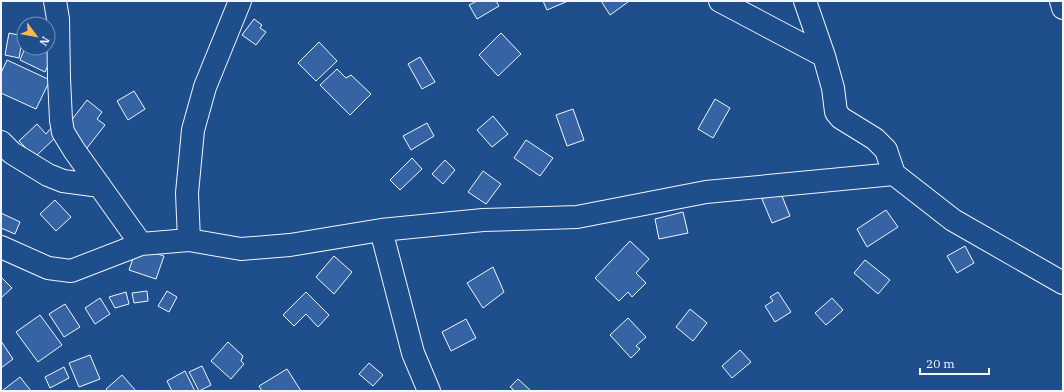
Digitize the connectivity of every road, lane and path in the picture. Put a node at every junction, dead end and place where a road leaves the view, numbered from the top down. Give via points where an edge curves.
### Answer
1 (55, 1) edge
2 (240, 1) edge
3 (720, 1) edge
4 (805, 1) edge
5 (1062, 1) edge
6 (1063, 8) edge
7 (824, 56) junction
8 (1, 142) edge
9 (894, 174) junction
10 (100, 186) junction
11 (381, 230) junction
12 (189, 240) junction
13 (141, 244) junction
14 (1, 247) edge
15 (1063, 282) edge
16 (429, 391) edge

1 - 10 street via 63,132
2 - 12 street via 206,87 193,130 187,193
3 - 7 street
4 - 7 street
5 - 6 street
7 - 9 street via 833,88 836,112 886,150
8 - 10 street via 12,153 48,175 63,181
9 - 11 street via 706,192 577,217 483,220
9 - 15 street via 953,220
10 - 13 street
11 - 12 street via 290,245 241,249
11 - 16 street via 413,354
12 - 13 street
13 - 14 street via 71,271 48,268

